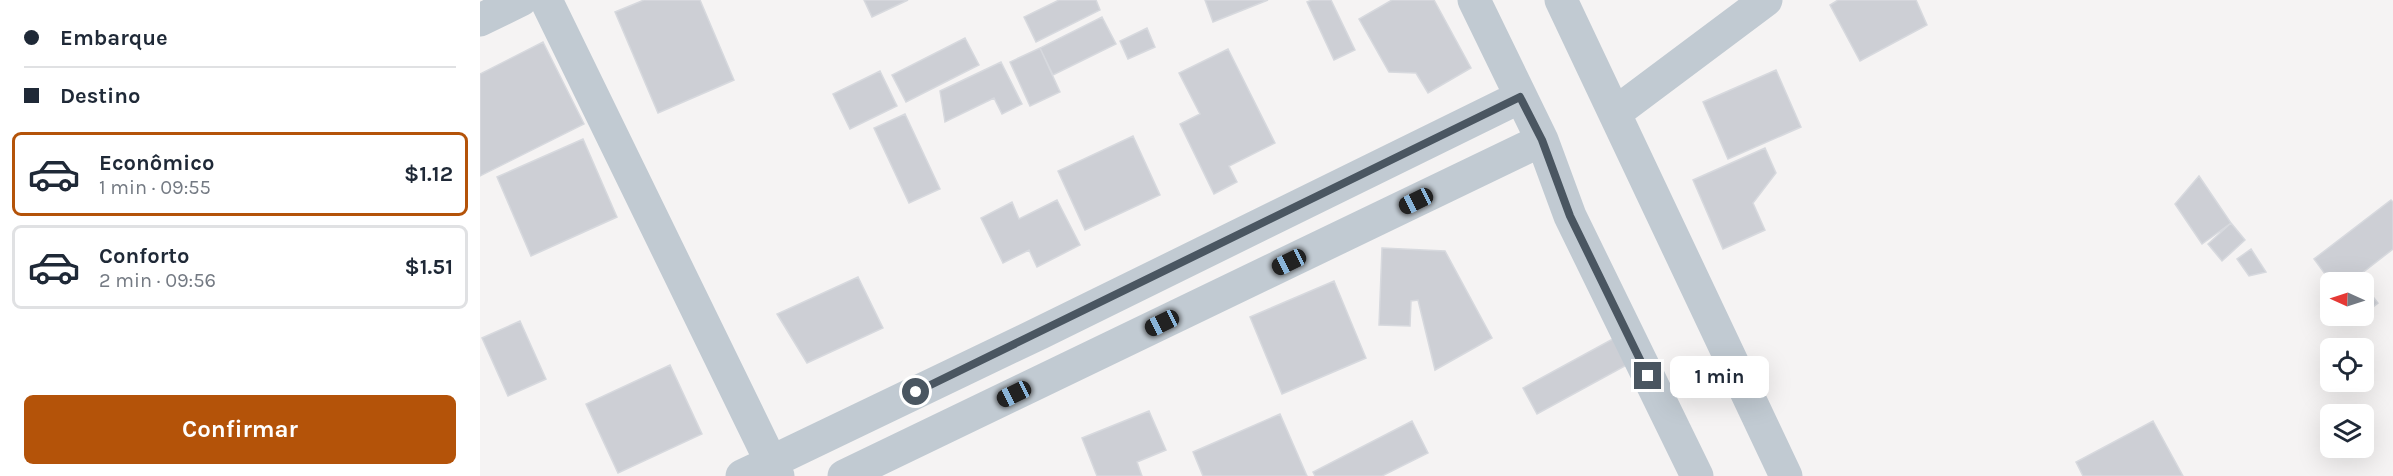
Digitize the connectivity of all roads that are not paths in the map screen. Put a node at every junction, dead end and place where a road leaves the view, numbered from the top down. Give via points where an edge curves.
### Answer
1 (521, 0) edge
2 (546, 0) edge
3 (1474, 0) edge
4 (1561, 0) edge
5 (1766, 0) edge
6 (480, 20) edge
7 (1520, 97) junction
8 (1615, 113) junction
9 (1542, 140) junction
10 (775, 469) edge
11 (742, 476) edge
12 (844, 476) edge
13 (1697, 476) edge
14 (1786, 476) edge

1 - 6 street
2 - 10 street
3 - 7 street
4 - 8 street
5 - 8 street
7 - 9 street
7 - 10 street via 1040,333
8 - 14 street
9 - 12 street
9 - 13 street via 1570,216
10 - 11 street

